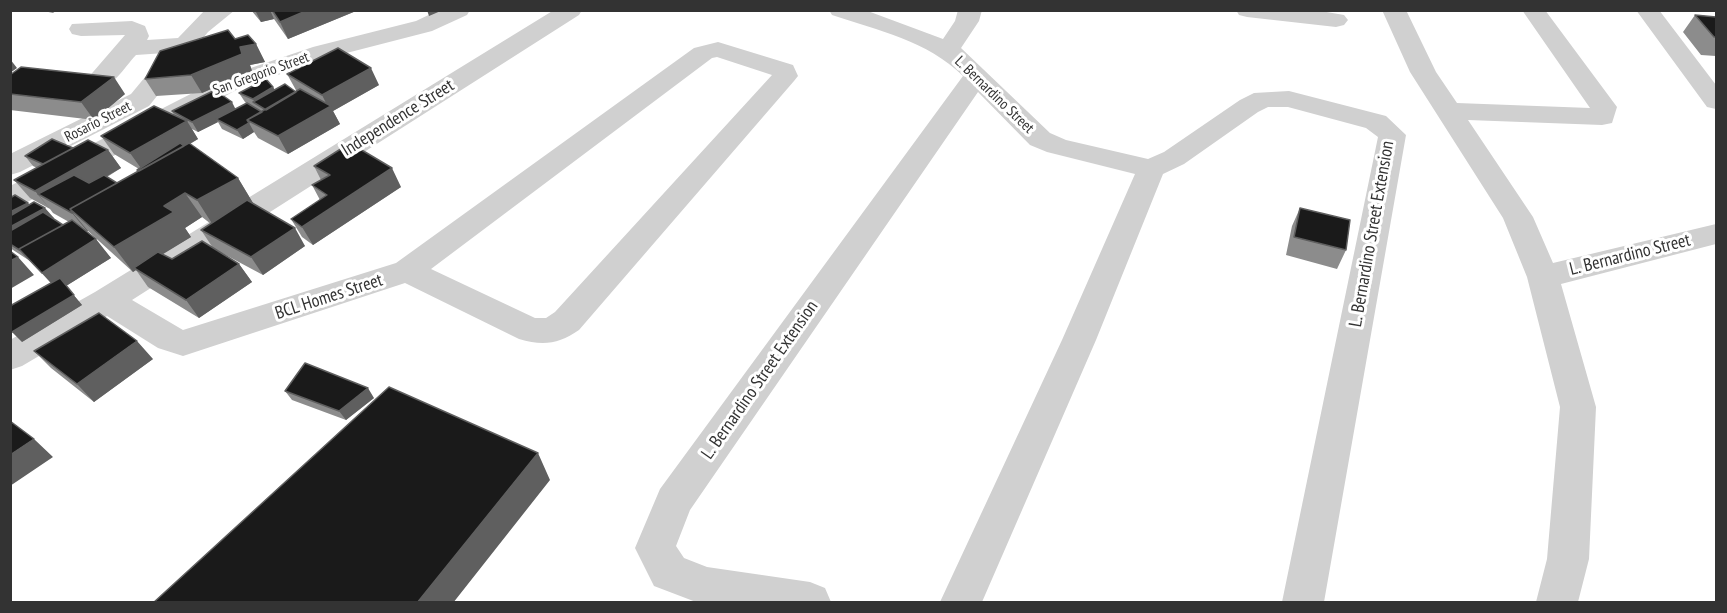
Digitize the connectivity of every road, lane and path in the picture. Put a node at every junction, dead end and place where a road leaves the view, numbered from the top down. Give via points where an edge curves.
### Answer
1 (224, 10) edge
2 (459, 10) edge
3 (571, 10) edge
4 (840, 10) edge
5 (970, 10) edge
6 (1247, 10) edge
7 (1394, 10) edge
8 (1533, 10) edge
9 (1647, 10) edge
10 (1336, 20) dead end
11 (81, 29) dead end
12 (184, 45) junction
13 (129, 48) junction
14 (947, 50) junction
15 (1687, 65) junction
16 (1716, 66) edge
17 (975, 77) junction
18 (96, 84) edge
19 (1716, 101) edge
20 (1447, 111) junction
21 (10, 166) edge
22 (1151, 169) junction
23 (10, 199) edge
24 (1716, 234) edge
25 (407, 272) junction
26 (1543, 277) junction
27 (107, 300) junction
28 (10, 357) edge
29 (810, 603) edge
30 (961, 603) edge
31 (1303, 603) edge
32 (1557, 603) edge

1 - 12 street, Rosario Street via 210,17
2 - 23 street, San Gregorio Street via 424,26 322,52 233,82
3 - 27 street, Independence Street
4 - 14 street, L. Bernardino Street
5 - 14 street
6 - 10 street
7 - 20 street via 1423,72
8 - 20 street via 1604,107 1602,117
9 - 15 street
11 - 13 street via 132,28 137,36
12 - 13 street
12 - 21 street, Rosario Street via 140,100
13 - 18 street
14 - 17 street, L. Bernardino Street
15 - 16 street
15 - 19 street
17 - 22 street, L. Bernardino Street via 1040,139
17 - 29 street, L. Bernardino Street Extension via 674,501 655,548 669,572 707,587
20 - 26 street via 1518,218
22 - 30 street
22 - 31 street, L. Bernardino Street Extension via 1263,99 1289,99 1376,122 1392,135
24 - 26 street, L. Bernardino Street
25 - 25 street, BCL Homes Street via 531,330 552,331 567,321 785,76 784,70 718,49 703,53
25 - 27 street, BCL Homes Street via 183,343
26 - 32 street via 1578,407 1568,559
27 - 28 street, Independence Street

